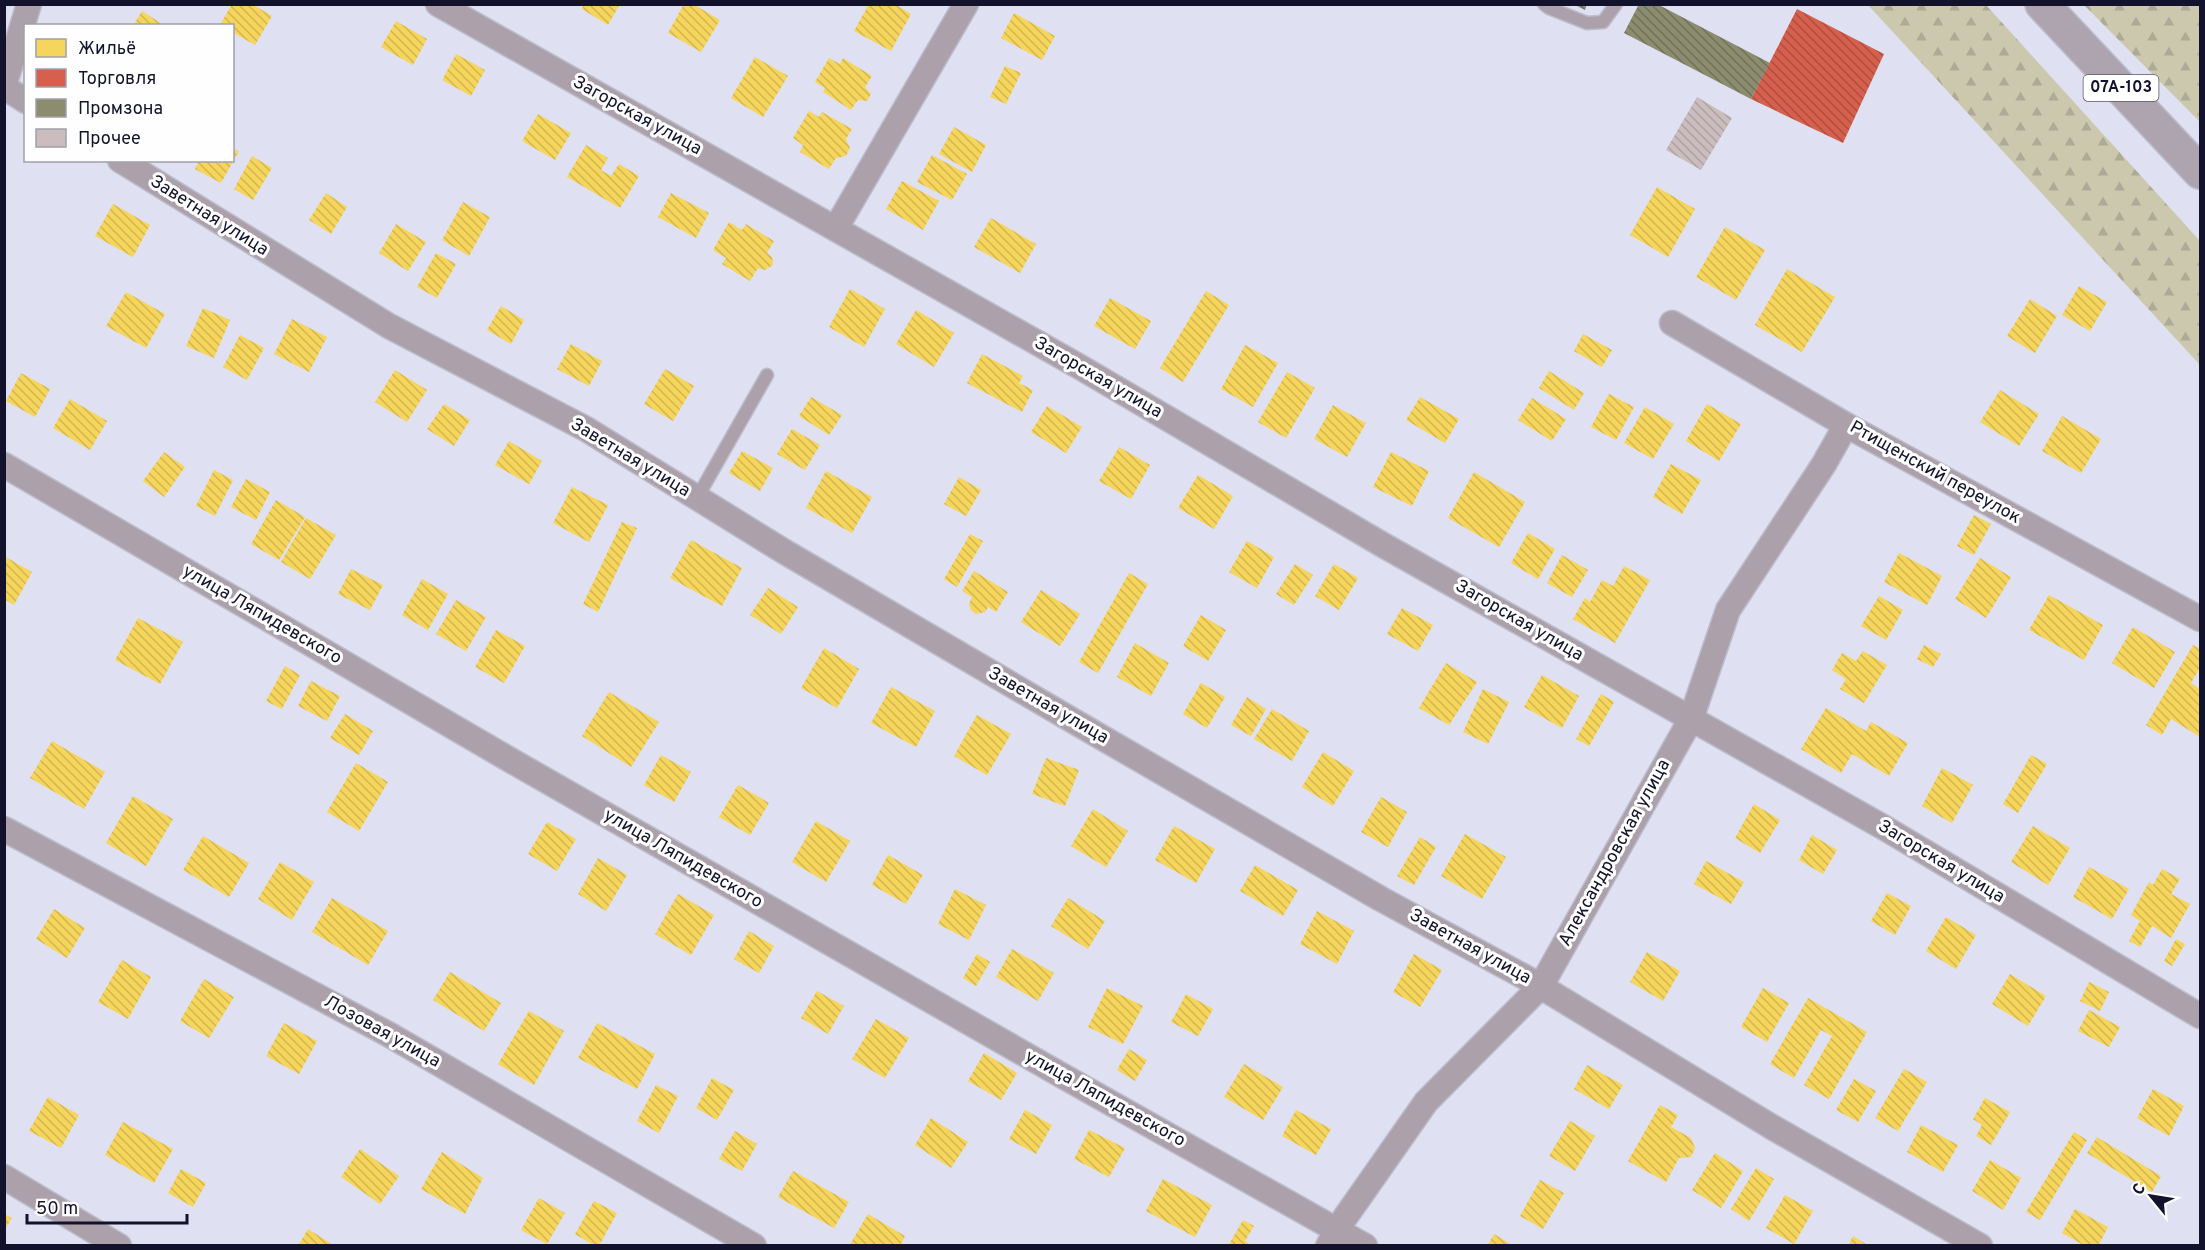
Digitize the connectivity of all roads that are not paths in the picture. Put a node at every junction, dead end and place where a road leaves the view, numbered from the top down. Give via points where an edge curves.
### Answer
1 (29, 4) edge
2 (438, 4) edge
3 (966, 4) edge
4 (1544, 4) edge
5 (1616, 4) edge
6 (2042, 4) edge
7 (4, 87) edge
8 (24, 100) edge
9 (123, 162) edge
10 (2200, 172) edge
11 (836, 228) junction
12 (1672, 323) dead end
13 (767, 375) dead end
14 (1846, 425) junction
15 (4, 465) edge
16 (697, 498) junction
17 (2200, 619) edge
18 (1691, 719) junction
19 (4, 829) edge
20 (1541, 986) junction
21 (2200, 1016) edge
22 (4, 1177) edge
23 (1333, 1237) edge
24 (119, 1245) edge
25 (754, 1245) edge
26 (1365, 1245) edge
27 (1980, 1245) edge

1 - 7 street
2 - 11 street, Загорская улица
3 - 11 street
4 - 5 lane via 1587,23 1603,22
6 - 10 main road, 07А-103
7 - 8 street
9 - 16 street, Заветная улица via 389,326 586,429
11 - 18 street, Загорская улица
12 - 14 street, Ртищенский переулок
13 - 16 lane
14 - 17 street, Ртищенский переулок
14 - 18 street, Александровская улица via 1728,610
15 - 23 street, улица Ляпидевского via 1050,1069
16 - 20 street, Заветная улица via 1370,893
18 - 20 street, Александровская улица
18 - 21 street, Загорская улица via 1883,827
19 - 25 street, Лозовая улица via 388,1034
20 - 23 street, Александровская улица via 1426,1102
20 - 27 street, Заветная улица via 1772,1127
22 - 24 street
23 - 26 street, улица Ляпидевского

